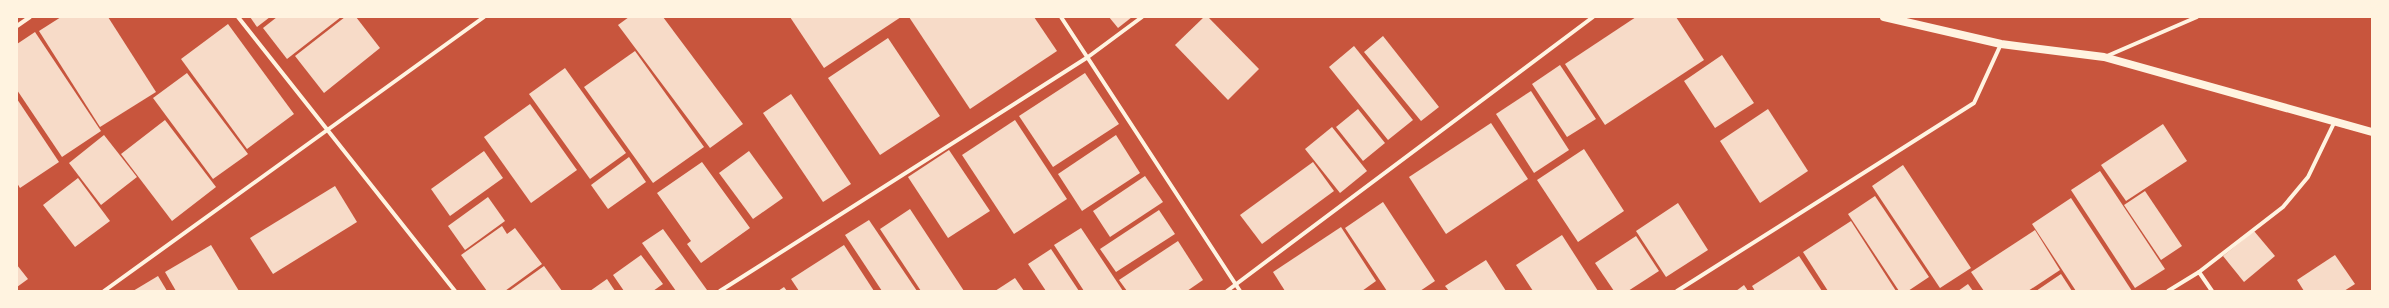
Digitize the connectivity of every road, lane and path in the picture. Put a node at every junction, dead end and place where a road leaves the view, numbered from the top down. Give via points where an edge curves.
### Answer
1 (30, 17) edge
2 (238, 17) edge
3 (484, 17) edge
4 (1061, 17) edge
5 (1142, 17) edge
6 (1593, 17) edge
7 (1884, 17) edge
8 (2197, 17) edge
9 (17, 26) edge
10 (2001, 44) junction
11 (1088, 57) junction
12 (2104, 57) junction
13 (2335, 122) junction
14 (328, 130) junction
15 (2372, 132) edge
16 (2199, 272) junction
17 (1236, 285) junction
18 (104, 291) edge
19 (455, 291) edge
20 (720, 291) edge
21 (1227, 291) edge
22 (1240, 291) edge
23 (1677, 291) edge
24 (2168, 291) edge
25 (2212, 291) edge

1 - 9 street
2 - 14 street
3 - 14 street
4 - 11 street
5 - 11 street
6 - 17 street
7 - 10 main road
8 - 12 street
10 - 12 main road
10 - 23 street via 1974,104
11 - 17 street
11 - 20 street
12 - 13 main road
13 - 15 main road
13 - 16 street via 2308,177 2283,207
14 - 18 street
14 - 19 street
16 - 24 street
16 - 25 street
17 - 21 street
17 - 22 street

